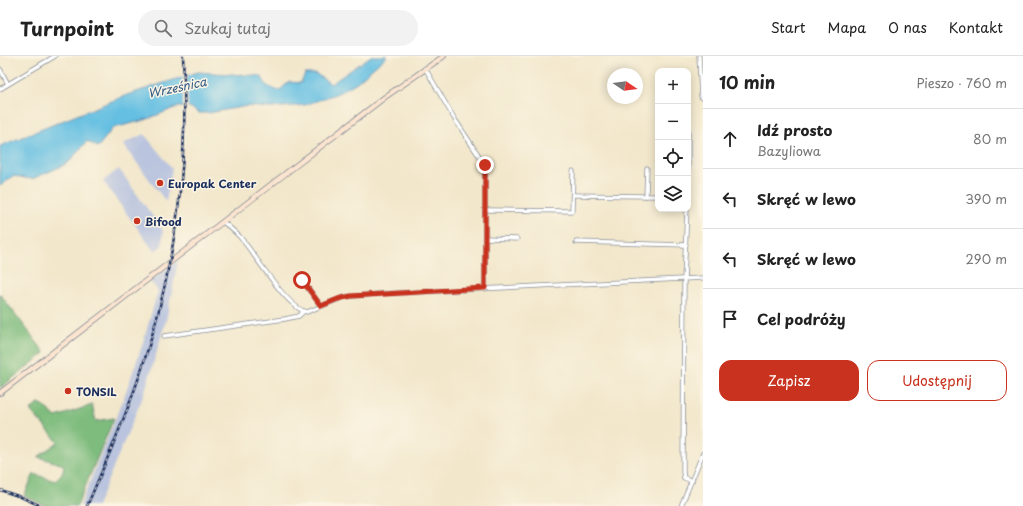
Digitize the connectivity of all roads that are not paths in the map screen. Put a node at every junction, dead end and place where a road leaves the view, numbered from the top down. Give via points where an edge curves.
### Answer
1 (55, 56) edge
2 (444, 56) edge
3 (699, 56) edge
4 (425, 68) junction
5 (0, 69) edge
6 (8, 84) junction
7 (0, 89) edge
8 (703, 98) edge
9 (647, 168) dead end
10 (573, 171) dead end
11 (573, 194) junction
12 (646, 196) junction
13 (655, 196) edge
14 (486, 210) junction
15 (687, 212) edge
16 (223, 222) junction
17 (485, 238) junction
18 (517, 239) dead end
19 (576, 242) dead end
20 (686, 245) junction
21 (685, 278) junction
22 (703, 278) edge
23 (302, 280) dead end
24 (485, 288) junction
25 (321, 306) junction
26 (304, 311) junction
27 (164, 336) dead end
28 (0, 393) edge
29 (703, 453) edge
30 (692, 481) junction
31 (681, 506) edge

1 - 6 street
2 - 4 street
3 - 8 street
4 - 14 street via 485,165
4 - 16 street
5 - 6 street
6 - 7 street
9 - 12 street
10 - 11 street
11 - 12 street
11 - 14 street via 572,211
12 - 13 street
14 - 17 street
15 - 20 street
16 - 26 street via 240,237 284,294
16 - 28 street
17 - 18 street
17 - 24 street
19 - 20 street
20 - 21 street
21 - 22 street
21 - 24 street
21 - 30 street via 683,472 684,478
23 - 25 street
24 - 25 street via 351,296
25 - 26 street via 312,311
26 - 27 street via 299,316 285,319
29 - 30 street
30 - 31 street

